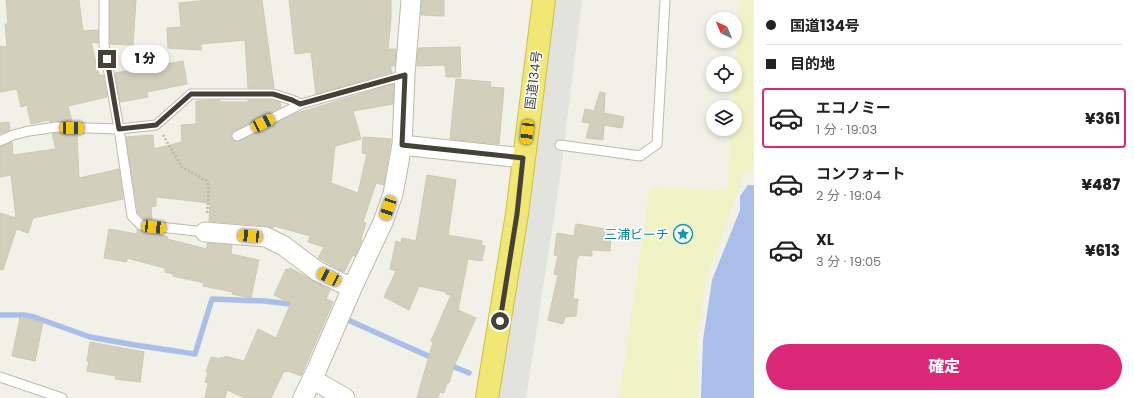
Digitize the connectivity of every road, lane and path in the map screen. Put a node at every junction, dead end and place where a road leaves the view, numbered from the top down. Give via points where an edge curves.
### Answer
1 (104, 0) edge
2 (411, 0) edge
3 (544, 0) edge
4 (665, 0) edge
5 (405, 75) junction
6 (300, 104) junction
7 (156, 125) junction
8 (119, 129) junction
9 (237, 136) dead end
10 (0, 142) edge
11 (402, 145) junction
12 (560, 145) dead end
13 (523, 158) junction
14 (205, 232) junction
15 (352, 288) junction
16 (0, 377) edge
17 (312, 379) junction
18 (62, 398) edge
19 (303, 398) edge
20 (345, 398) edge
21 (487, 398) edge

1 - 8 lane via 104,46
2 - 5 street
3 - 13 highway, 国道134号
4 - 12 lane via 657,144 640,156
5 - 6 lane
5 - 11 street
6 - 7 lane via 273,94 191,94
6 - 9 lane
7 - 8 lane
7 - 14 path via 182,168 207,181 209,190
8 - 10 lane via 56,127 13,135
8 - 14 lane via 132,216 136,221 141,225
11 - 13 street
11 - 15 street via 393,194 383,222
13 - 21 highway, 国道134号 via 517,214
14 - 15 street via 266,238 284,246 317,271
15 - 17 street
16 - 18 lane
17 - 19 street
17 - 20 street

